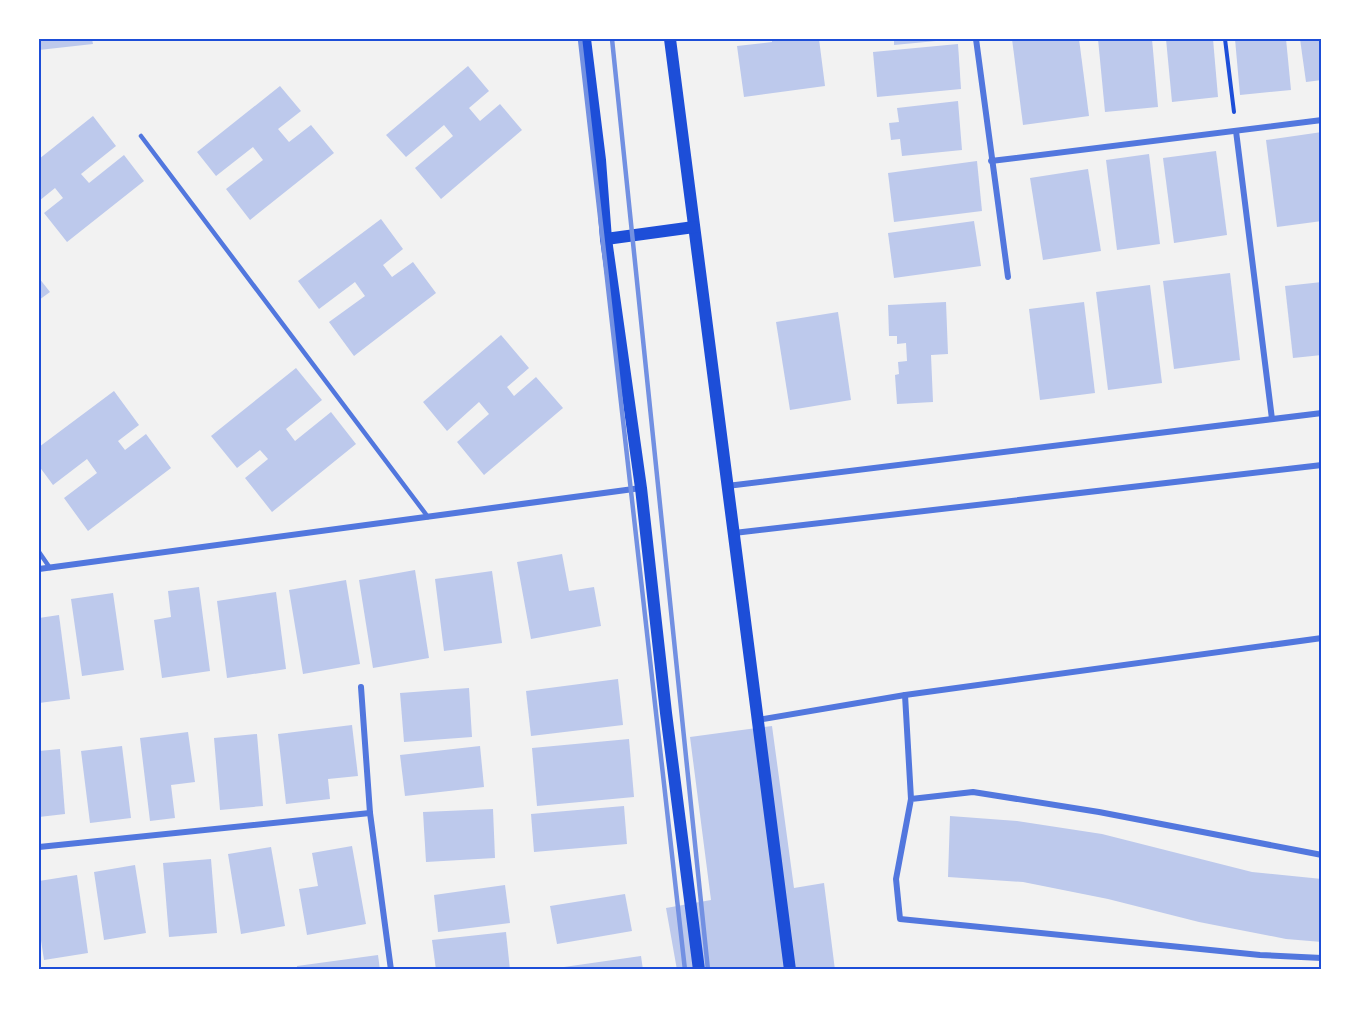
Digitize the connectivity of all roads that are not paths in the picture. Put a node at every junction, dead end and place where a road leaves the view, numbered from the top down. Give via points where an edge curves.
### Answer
1 (585, 39) edge
2 (670, 39) edge
3 (976, 39) edge
4 (1322, 120) edge
5 (1236, 131) junction
6 (141, 136) dead end
7 (991, 161) junction
8 (694, 227) junction
9 (606, 239) junction
10 (1008, 277) dead end
11 (1322, 413) edge
12 (1272, 419) junction
13 (1322, 465) edge
14 (726, 487) junction
15 (641, 488) junction
16 (428, 517) junction
17 (734, 533) junction
18 (39, 552) edge
19 (50, 568) junction
20 (39, 569) edge
21 (1322, 638) edge
22 (361, 687) dead end
23 (905, 695) junction
24 (758, 720) junction
25 (911, 799) junction
26 (370, 813) junction
27 (39, 847) edge
28 (1322, 855) edge
29 (1322, 958) edge
30 (391, 970) edge
31 (699, 970) edge
32 (789, 970) edge

1 - 9 main road
2 - 8 main road
3 - 7 street
4 - 5 street
5 - 7 street
5 - 12 street
6 - 16 lane
7 - 10 street
8 - 9 main road
8 - 14 main road
9 - 15 main road
11 - 12 street
12 - 14 street
13 - 17 street
14 - 17 main road
15 - 16 street
15 - 31 main road
16 - 19 street
17 - 24 main road
18 - 19 lane
19 - 20 street
21 - 23 street
22 - 26 street
23 - 24 street
23 - 25 street
24 - 32 main road
25 - 28 street via 973,792
25 - 29 street via 896,879 900,919
26 - 27 street
26 - 30 street

